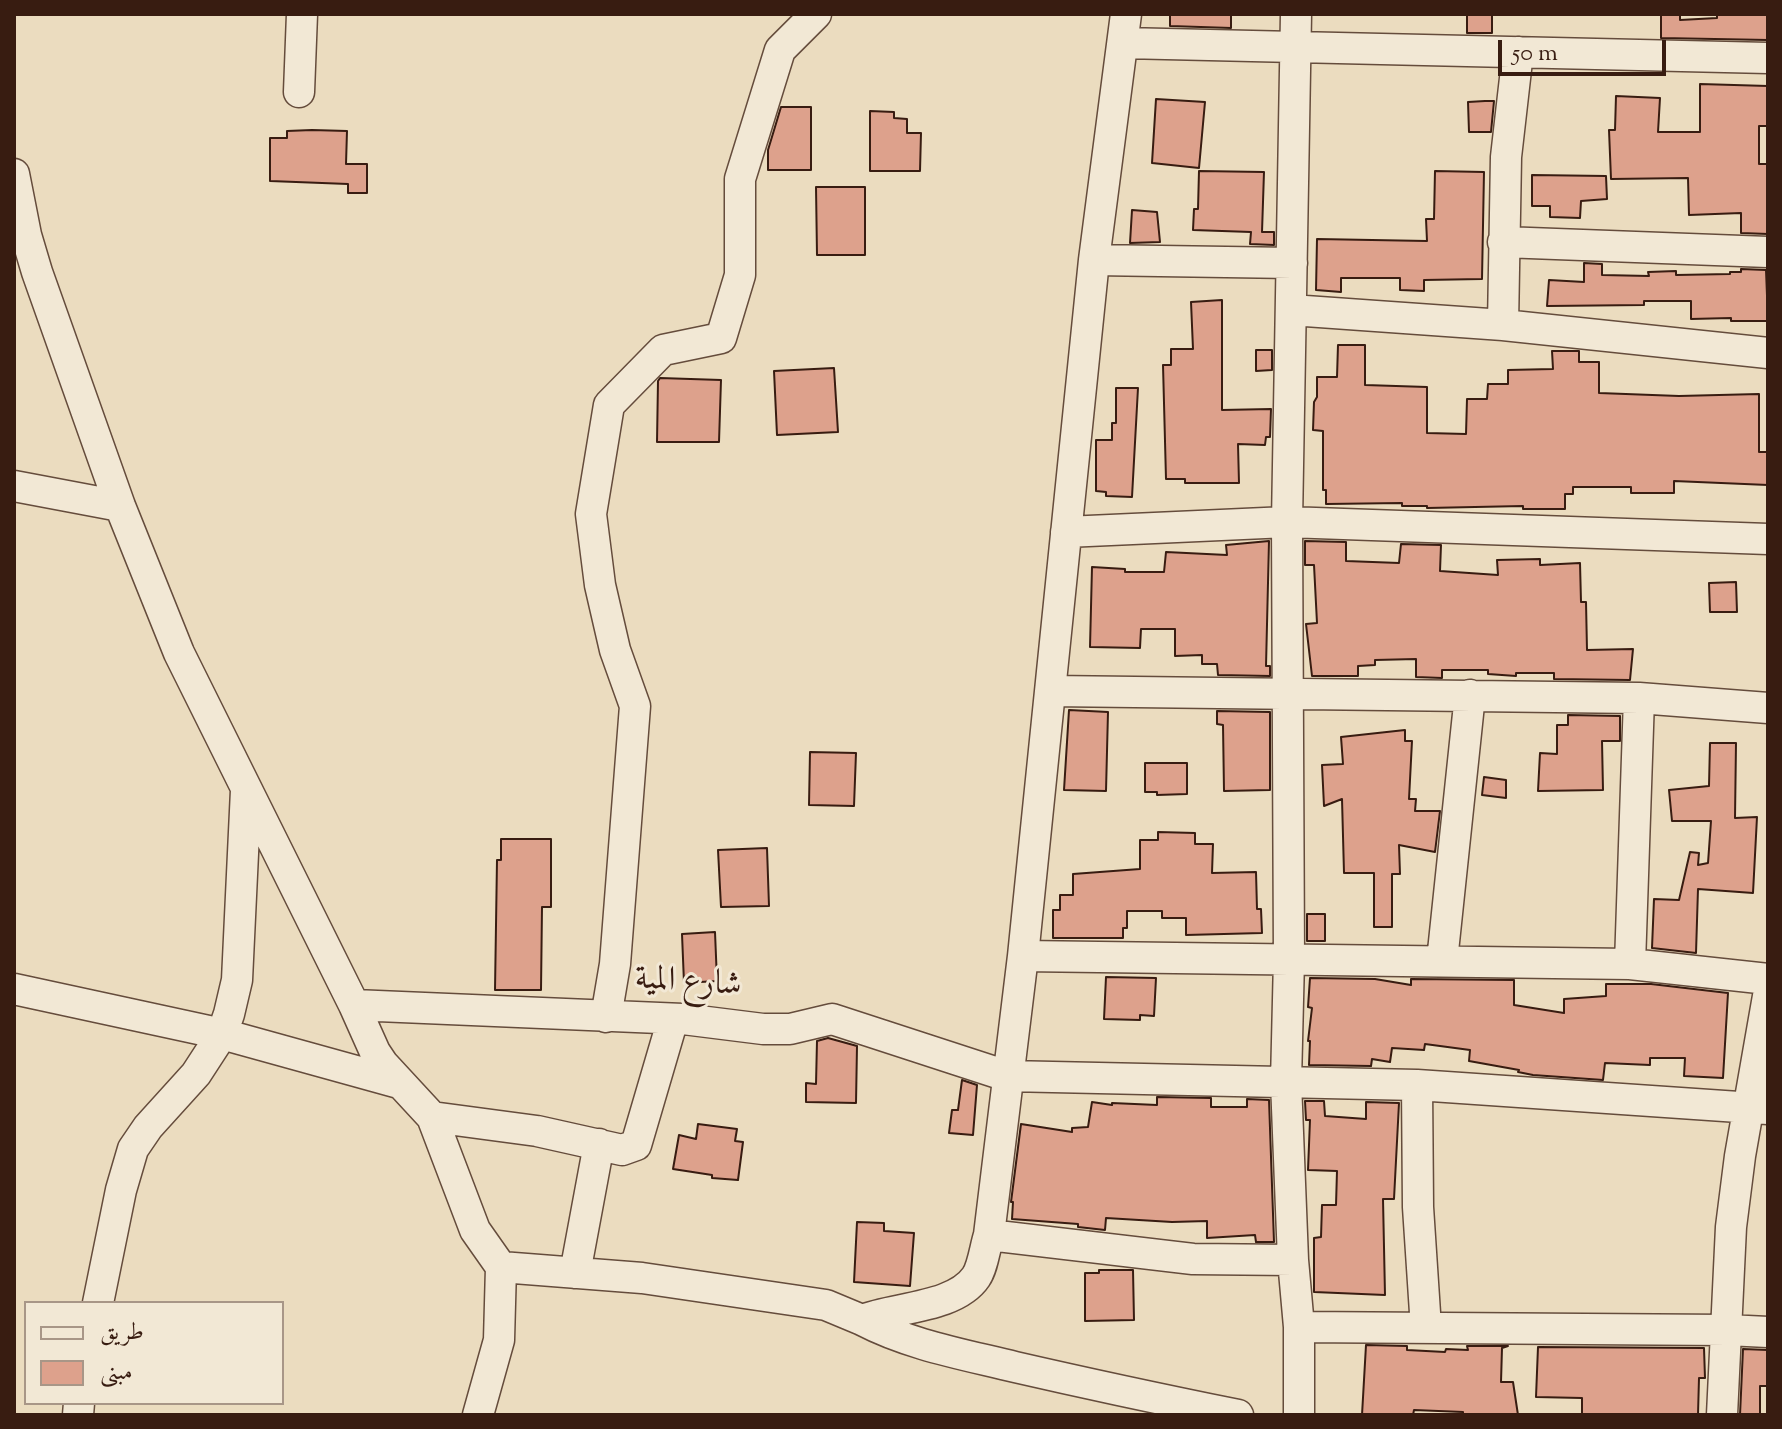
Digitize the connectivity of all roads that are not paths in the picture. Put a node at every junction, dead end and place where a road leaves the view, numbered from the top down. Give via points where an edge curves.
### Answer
1 (302, 14) edge
2 (816, 14) edge
3 (1296, 14) edge
4 (1125, 28) edge
5 (1294, 46) junction
6 (1518, 52) junction
7 (1768, 58) edge
8 (299, 92) dead end
9 (14, 174) edge
10 (1503, 242) junction
11 (1768, 252) edge
12 (1094, 260) junction
13 (1292, 263) junction
14 (1291, 310) junction
15 (1503, 325) junction
16 (1768, 353) edge
17 (14, 486) edge
18 (120, 506) junction
19 (1287, 522) junction
20 (1066, 532) junction
21 (1768, 539) edge
22 (1051, 691) junction
23 (1287, 693) junction
24 (1470, 695) junction
25 (1639, 698) junction
26 (1768, 708) edge
27 (246, 788) junction
28 (1023, 956) junction
29 (1289, 959) junction
30 (1442, 961) junction
31 (1630, 964) junction
32 (1768, 979) edge
33 (14, 989) edge
34 (1768, 996) edge
35 (354, 1005) junction
36 (606, 1017) junction
37 (673, 1019) junction
38 (222, 1034) junction
39 (1007, 1076) junction
40 (1286, 1082) junction
41 (399, 1083) junction
42 (1417, 1085) junction
43 (1758, 1109) edge
44 (432, 1117) junction
45 (599, 1144) junction
46 (989, 1235) junction
47 (1293, 1260) junction
48 (501, 1267) junction
49 (575, 1273) junction
50 (98, 1301) edge
51 (862, 1320) junction
52 (1299, 1327) junction
53 (1426, 1328) junction
54 (1727, 1330) junction
55 (1768, 1332) edge
56 (478, 1415) edge
57 (1238, 1415) edge
58 (1299, 1415) edge
59 (1722, 1415) edge

1 - 8 street
2 - 36 street via 780,50 740,179 740,275 721,338 663,350 609,405 591,514 600,585 635,706 615,964
3 - 5 street
4 - 5 street
4 - 12 street
5 - 6 street
5 - 13 street
6 - 7 street
6 - 10 street
9 - 18 street via 37,272
10 - 11 street
10 - 15 street
12 - 13 street
12 - 20 street
13 - 14 street
14 - 15 street
14 - 19 street
15 - 16 street
17 - 18 street
18 - 27 street via 179,653
19 - 20 street
19 - 21 street
19 - 23 street
20 - 22 street
22 - 23 street
22 - 28 street
23 - 24 street
23 - 29 street
24 - 25 street
24 - 30 street
25 - 26 street
25 - 31 street
27 - 35 street
27 - 38 street via 237,980
28 - 29 street
28 - 39 street
29 - 30 street
29 - 40 street
30 - 31 street
31 - 32 street
33 - 38 street
34 - 43 street
35 - 36 street, شارع المية
35 - 41 street via 375,1052
36 - 37 street, شارع المية
37 - 39 street, شارع المية via 763,1029 832,1019
37 - 45 street via 636,1145 622,1150
38 - 41 street
38 - 50 street via 133,1149
39 - 40 street, شارع المية
39 - 46 street
40 - 42 street, شارع المية
40 - 47 street
41 - 44 street
42 - 43 street, شارع المية
42 - 53 street
43 - 54 street via 1731,1227
44 - 45 street
44 - 48 street via 475,1230
45 - 49 street
46 - 47 street via 1193,1259
46 - 51 street via 977,1277 952,1297
47 - 52 street
48 - 49 street
48 - 56 street via 499,1340
49 - 51 street via 826,1305
51 - 57 street via 930,1347
52 - 53 street
52 - 58 street
53 - 54 street
54 - 55 street
54 - 59 street

